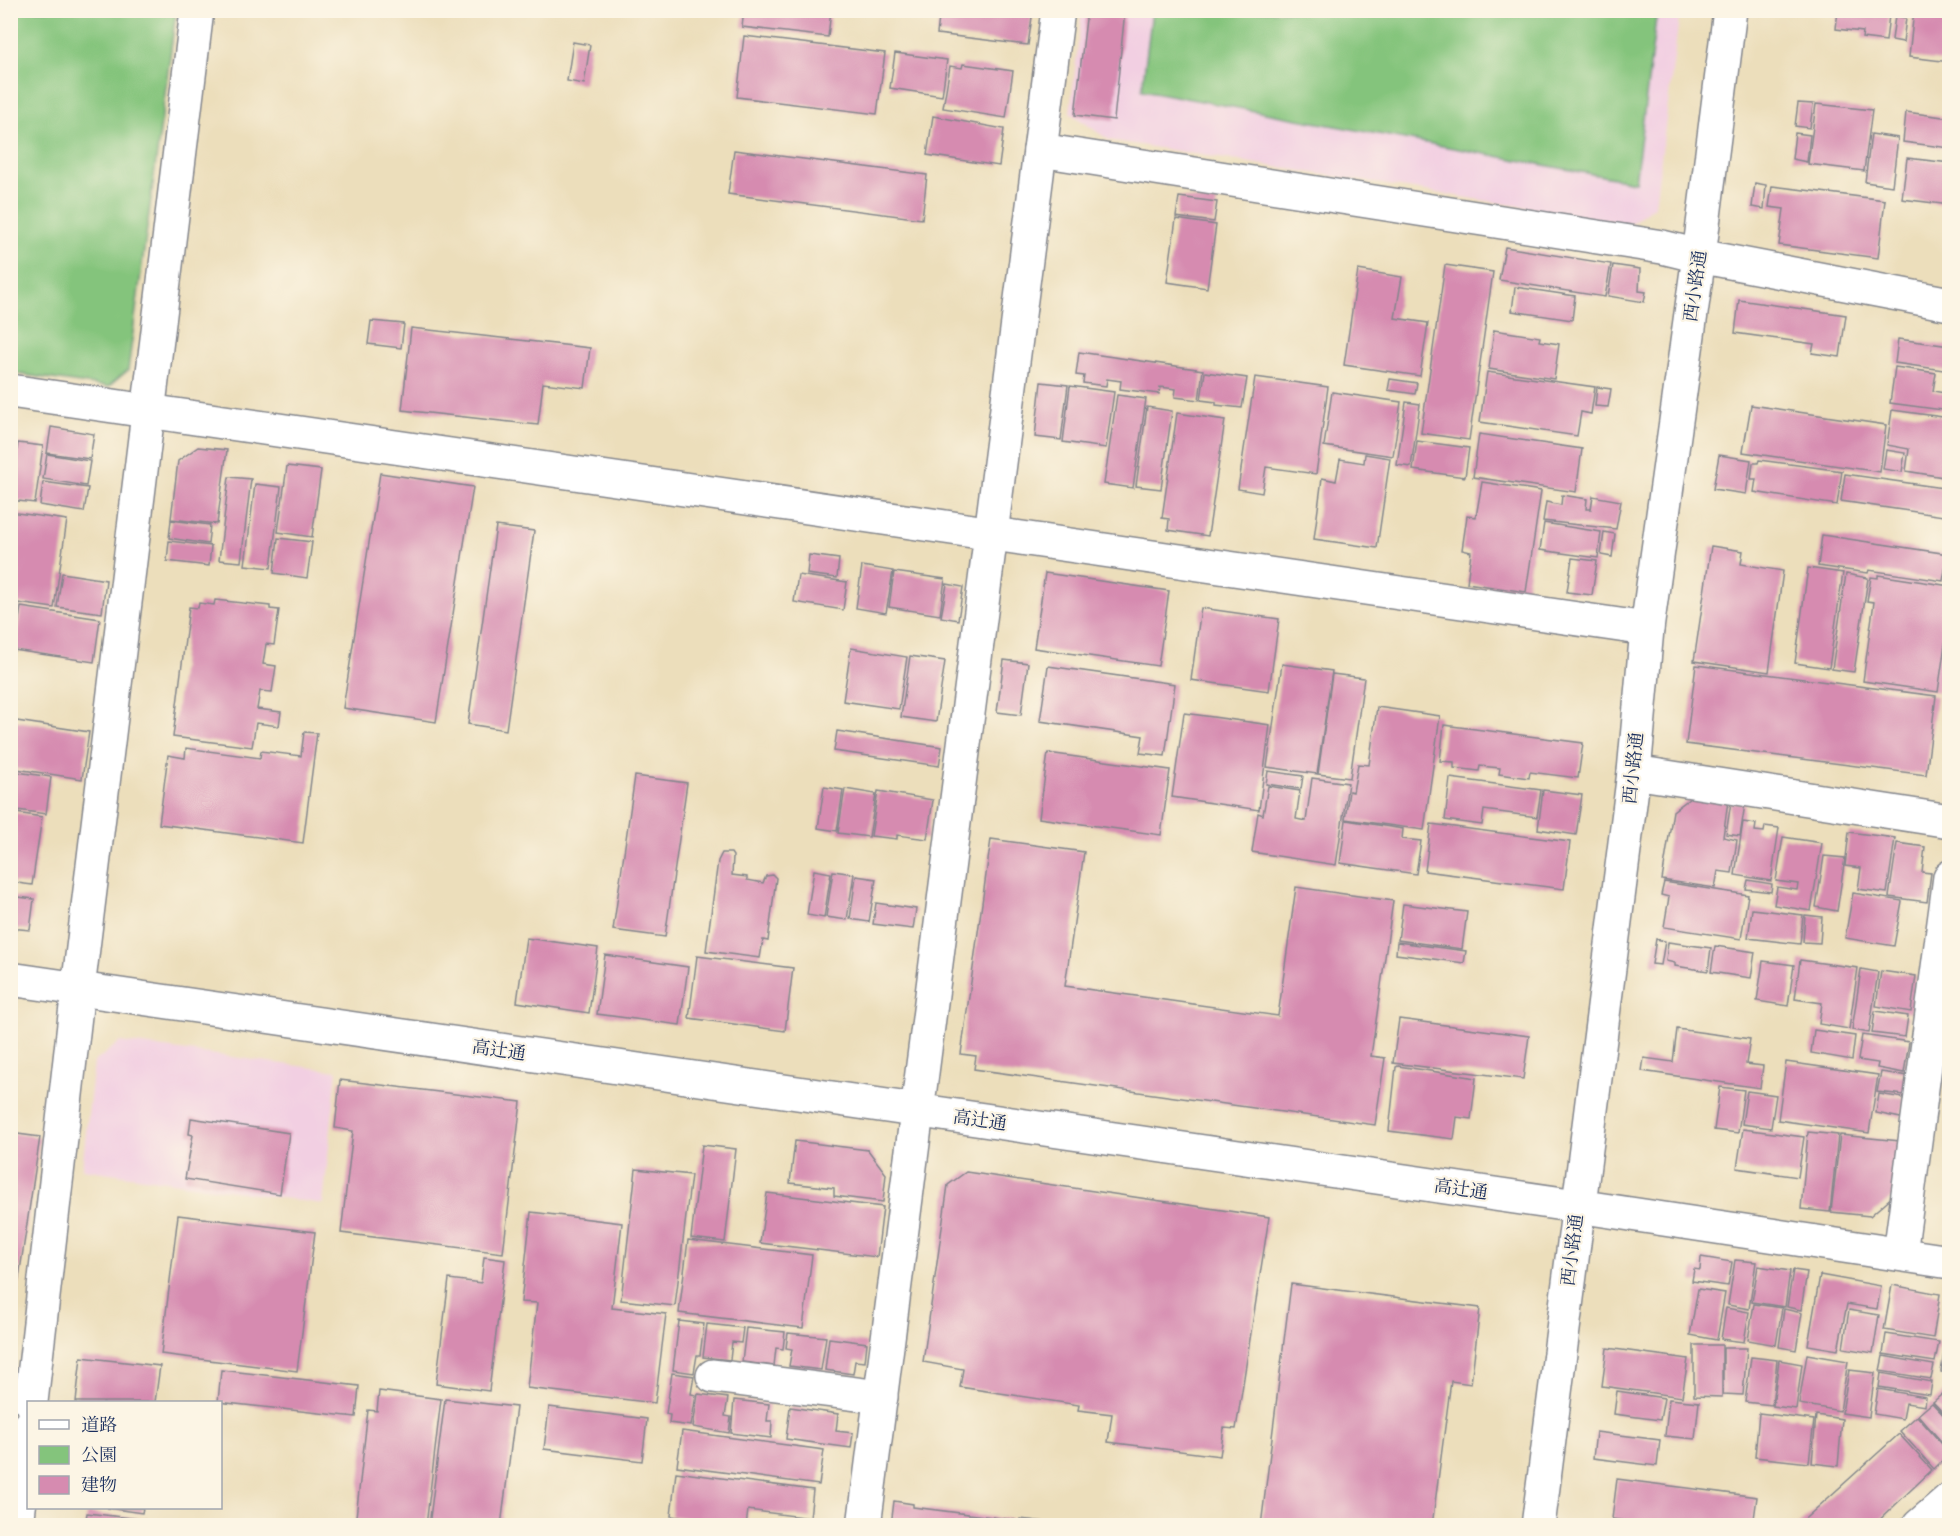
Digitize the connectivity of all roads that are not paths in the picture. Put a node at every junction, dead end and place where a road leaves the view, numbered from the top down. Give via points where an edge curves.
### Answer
1 (197, 10) edge
2 (1058, 10) edge
3 (1731, 10) edge
4 (1040, 150) junction
5 (1699, 256) junction
6 (1950, 304) edge
7 (10, 391) edge
8 (148, 411) junction
9 (991, 534) junction
10 (1647, 629) junction
11 (1634, 772) junction
12 (1950, 821) edge
13 (1950, 877) edge
14 (10, 979) edge
15 (78, 989) junction
16 (917, 1111) junction
17 (1577, 1206) junction
18 (1900, 1254) junction
19 (1950, 1262) edge
20 (713, 1376) dead end
21 (881, 1397) junction
22 (31, 1401) edge
23 (27, 1436) edge
24 (1950, 1499) edge
25 (17, 1526) edge
26 (864, 1526) edge
27 (1538, 1526) edge
28 (1919, 1526) edge

1 - 8 street
2 - 4 street
3 - 5 street, 西小路通
4 - 5 street via 1662,247
4 - 9 street
5 - 6 street
5 - 10 street, 西小路通
7 - 8 street
8 - 9 street
8 - 15 street
9 - 10 street
9 - 16 street
10 - 11 street, 西小路通
11 - 12 street
11 - 17 street, 西小路通
13 - 18 street
14 - 15 street, 高辻通
15 - 16 street, 高辻通
15 - 22 street
16 - 17 street, 高辻通
16 - 21 street
17 - 18 street, 高辻通
17 - 27 street, 西小路通
18 - 19 street, 高辻通
20 - 21 street
21 - 26 street
23 - 25 street
24 - 28 street

